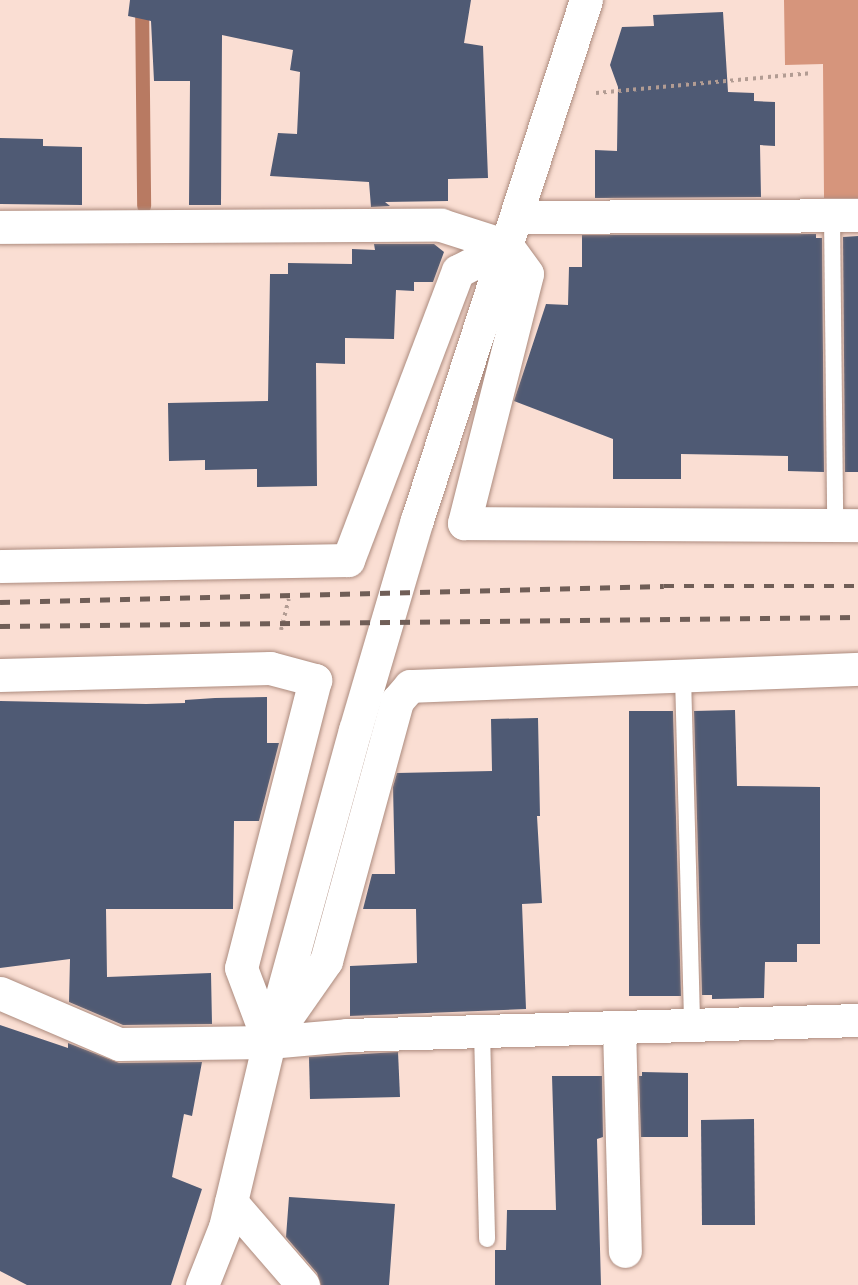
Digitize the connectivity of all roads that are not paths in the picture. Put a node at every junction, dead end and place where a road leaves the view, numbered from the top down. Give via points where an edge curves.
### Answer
1 (586, 0) edge
2 (845, 215) edge
3 (0, 227) edge
4 (512, 232) junction
5 (846, 525) edge
6 (0, 566) edge
7 (858, 669) edge
8 (0, 675) edge
9 (683, 676) junction
10 (0, 993) edge
11 (858, 1020) edge
12 (692, 1025) junction
13 (619, 1027) junction
14 (482, 1031) junction
15 (269, 1042) junction
16 (231, 1202) junction
17 (487, 1239) dead end
18 (624, 1251) dead end
19 (202, 1285) edge
20 (303, 1285) edge

1 - 4 street
2 - 4 street
2 - 5 lane
3 - 4 street via 441,225
4 - 5 street via 527,274 464,523
4 - 6 street via 458,271 348,560
4 - 15 street via 417,520
7 - 9 street
8 - 15 street via 270,668 315,680 241,968
9 - 12 lane
9 - 15 street via 410,686 397,701 326,961
10 - 15 street via 119,1044
11 - 12 street
12 - 13 street
13 - 14 street
13 - 18 street
14 - 15 street
14 - 17 lane
15 - 16 street
16 - 19 street
16 - 20 street

